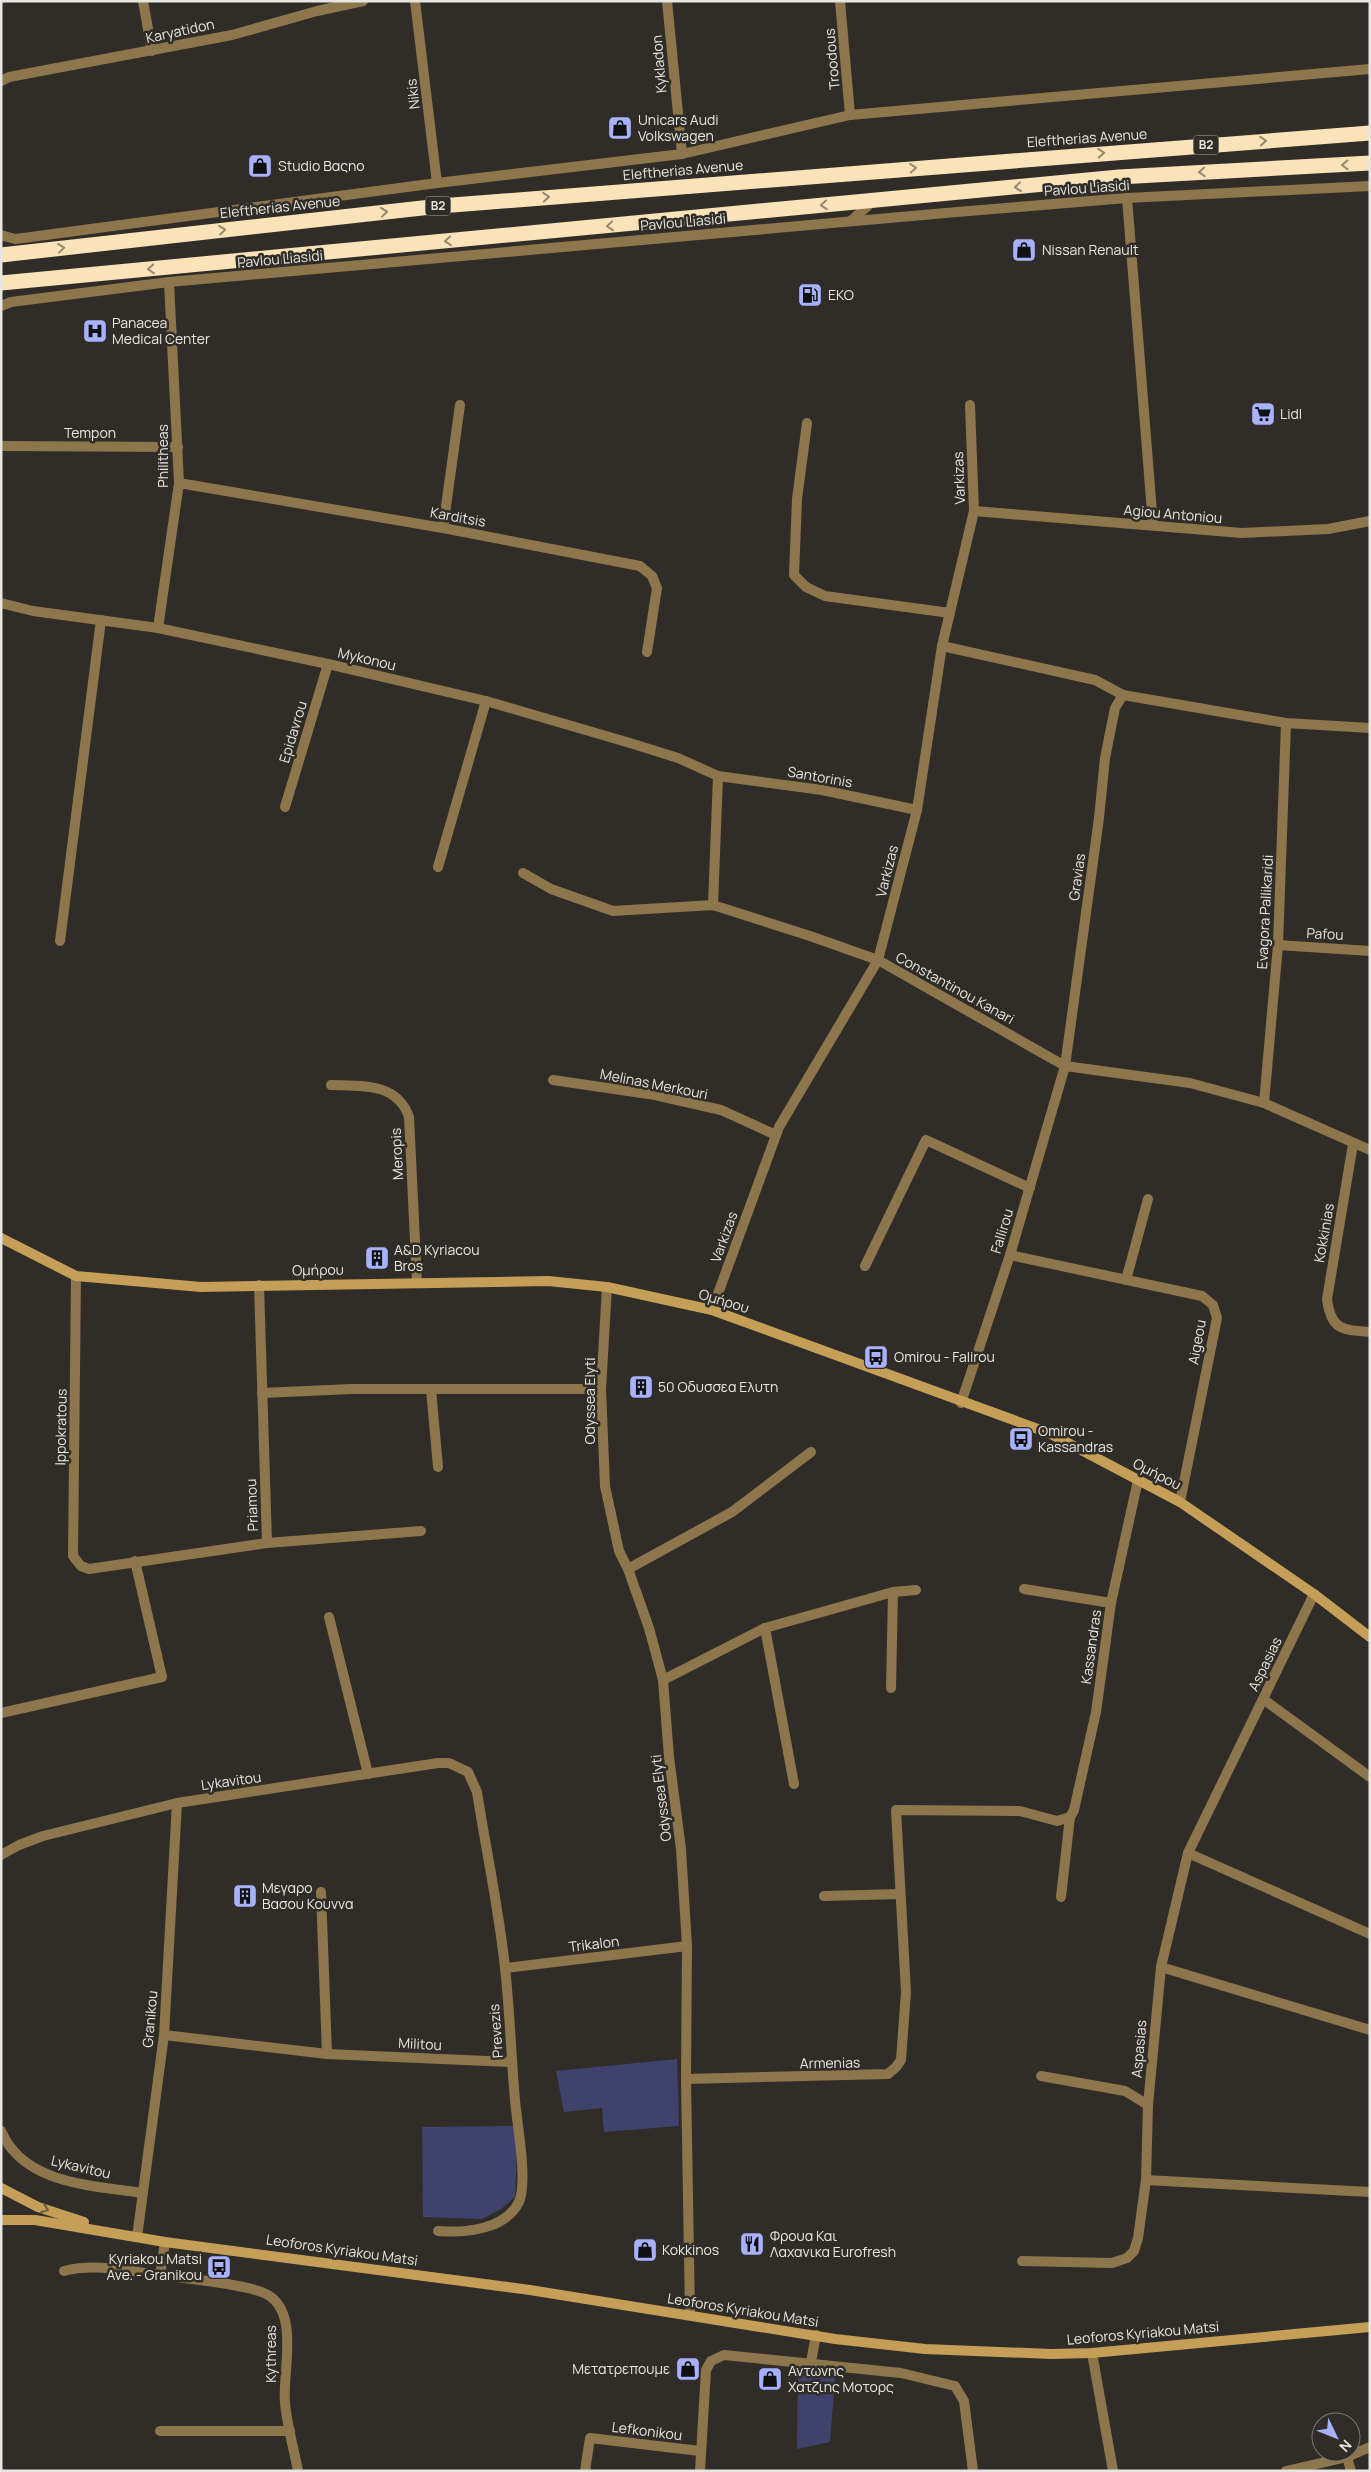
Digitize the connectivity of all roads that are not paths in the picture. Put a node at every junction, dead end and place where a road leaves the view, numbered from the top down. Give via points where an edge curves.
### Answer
1 (142, 1) edge
2 (363, 1) edge
3 (415, 1) edge
4 (667, 1) edge
5 (840, 1) edge
6 (317, 6) edge
7 (152, 51) junction
8 (1370, 69) edge
9 (1, 82) edge
10 (850, 115) junction
11 (1370, 133) edge
12 (682, 154) junction
13 (1370, 163) edge
14 (437, 183) junction
15 (1370, 186) edge
16 (1127, 198) junction
17 (872, 201) junction
18 (759, 212) junction
19 (851, 222) junction
20 (780, 228) junction
21 (1, 235) edge
22 (5, 253) edge
23 (169, 282) junction
24 (5, 284) edge
25 (1, 306) edge
26 (460, 405) dead end
27 (970, 405) dead end
28 (807, 424) dead end
29 (1, 446) edge
30 (178, 447) junction
31 (179, 483) junction
32 (974, 511) junction
33 (1370, 521) edge
34 (1153, 526) junction
35 (443, 528) junction
36 (1, 603) edge
37 (950, 613) junction
38 (101, 620) junction
39 (158, 628) junction
40 (942, 646) junction
41 (648, 652) dead end
42 (328, 664) junction
43 (1123, 695) junction
44 (486, 701) junction
45 (1286, 722) junction
46 (1370, 728) edge
47 (718, 776) junction
48 (285, 807) dead end
49 (917, 810) junction
50 (438, 867) dead end
51 (523, 873) dead end
52 (713, 905) junction
53 (60, 941) dead end
54 (1278, 945) junction
55 (1370, 951) edge
56 (878, 960) junction
57 (1065, 1066) junction
58 (553, 1080) dead end
59 (331, 1084) dead end
60 (1264, 1103) junction
61 (776, 1135) junction
62 (1353, 1144) junction
63 (1370, 1150) edge
64 (1030, 1188) junction
65 (1148, 1199) dead end
66 (1, 1238) edge
67 (1010, 1255) junction
68 (866, 1266) dead end
69 (76, 1276) junction
70 (1126, 1280) junction
71 (418, 1282) junction
72 (258, 1285) junction
73 (608, 1287) junction
74 (712, 1310) junction
75 (1370, 1332) edge
76 (432, 1389) junction
77 (601, 1389) junction
78 (262, 1393) junction
79 (961, 1403) junction
80 (811, 1452) dead end
81 (438, 1466) dead end
82 (1138, 1480) junction
83 (1180, 1502) junction
84 (421, 1531) dead end
85 (267, 1543) junction
86 (135, 1561) junction
87 (628, 1569) junction
88 (89, 1570) joint
89 (1024, 1588) dead end
90 (916, 1590) dead end
91 (893, 1592) junction
92 (1314, 1594) junction
93 (1111, 1603) junction
94 (329, 1617) dead end
95 (765, 1628) junction
96 (1370, 1637) edge
97 (663, 1680) junction
98 (891, 1688) dead end
99 (1263, 1699) junction
100 (1, 1713) edge
101 (468, 1772) joint
102 (368, 1774) junction
103 (1370, 1777) edge
104 (794, 1784) dead end
105 (178, 1803) junction
106 (1070, 1816) junction
107 (1188, 1853) junction
108 (1, 1855) edge
109 (321, 1892) dead end
110 (900, 1894) junction
111 (824, 1896) dead end
112 (1061, 1897) dead end
113 (1370, 1934) edge
114 (687, 1946) junction
115 (1161, 1967) junction
116 (506, 1968) junction
117 (1370, 2030) edge
118 (164, 2035) junction
119 (327, 2054) junction
120 (511, 2062) junction
121 (1041, 2076) dead end
122 (686, 2079) junction
123 (1148, 2105) junction
124 (1, 2131) edge
125 (1146, 2180) junction
126 (1, 2188) edge
127 (1370, 2192) edge
128 (142, 2193) junction
129 (1, 2220) edge
130 (438, 2231) dead end
131 (116, 2232) junction
132 (137, 2237) junction
133 (165, 2242) junction
134 (1022, 2261) dead end
135 (64, 2272) dead end
136 (160, 2275) junction
137 (690, 2315) junction
138 (1370, 2327) edge
139 (816, 2335) junction
140 (1092, 2353) junction
141 (811, 2362) junction
142 (160, 2431) dead end
143 (290, 2431) junction
144 (700, 2452) junction
145 (1325, 2462) edge
146 (298, 2471) edge
147 (585, 2471) edge
148 (700, 2471) edge
149 (973, 2471) edge
150 (1113, 2471) edge
151 (1286, 2471) edge

1 - 7 street
2 - 6 street, Karyatidon
3 - 14 street, Nikis
4 - 12 street, Kykladon
5 - 10 street, Troodous
6 - 7 street, Karyatidon via 232,35
7 - 9 street, Karyatidon via 9,77
8 - 10 street
10 - 12 street
22 -> 11 highway, Eleftherias Avenue / B2 via 440,206
12 - 14 street
13 -> 17 highway, B2 via 1119,177
14 - 21 street via 16,239
15 - 16 street, Pavlou Liasidi
16 - 19 street, Pavlou Liasidi
16 - 34 street
17 -> 18 highway, B2
17 - 19 street
18 - 20 street
18 -> 24 highway, B2
19 - 20 street, Pavlou Liasidi
20 - 23 street, Pavlou Liasidi
23 - 25 street, Pavlou Liasidi via 11,302
23 - 30 street, Philitheas
26 - 35 street
27 - 32 street, Varkizas
28 - 37 street via 797,500 794,575 806,587 825,596
29 - 30 street, Tempon
30 - 31 street, Philitheas
31 - 35 street, Karditsis
31 - 39 street, Philitheas
32 - 34 street, Agiou Antoniou
32 - 37 street, Varkizas
33 - 34 street, Agiou Antoniou via 1328,529 1242,533
35 - 41 street, Karditsis via 640,566 652,576 657,588
36 - 38 street, Mykonou via 33,611
37 - 40 street, Varkizas
38 - 39 street, Mykonou
38 - 53 street
39 - 42 street, Mykonou
40 - 43 street via 1095,680
40 - 49 street, Varkizas
42 - 44 street, Mykonou
42 - 48 street, Epidavrou
43 - 45 street
43 - 57 street, Gravias via 1115,708 1105,758
44 - 47 street, Mykonou via 654,751
44 - 50 street
45 - 46 street
45 - 54 street, Evagora Pallikaridi
47 - 49 street, Santorinis via 822,790
47 - 52 street
49 - 56 street, Varkizas
51 - 52 street, Constantinou Kanari via 551,889 613,911
52 - 56 street, Constantinou Kanari
54 - 55 street, Pafou
54 - 60 street, Evagora Pallikaridi
56 - 57 street, Constantinou Kanari
56 - 61 street, Varkizas
57 - 60 street, Constantinou Kanari via 1190,1083
57 - 64 street, Fallirou
58 - 61 street, Melinas Merkouri via 655,1095 721,1110
59 - 71 street, Meropis via 375,1087 405,1105 409,1117
60 - 62 street, Constantinou Kanari
61 - 74 street, Varkizas
62 - 63 street, Constantinou Kanari
62 - 75 street, Kokkinias via 1327,1299 1335,1325 1347,1331
64 - 67 street, Fallirou
64 - 68 street via 926,1140
65 - 70 street
66 - 69 main road, Ομήρου
67 - 70 street, Aigeou
67 - 79 street, Fallirou
69 - 72 main road, Ομήρου via 201,1287
69 - 88 street, Ippokratous via 73,1556
70 - 83 street, Aigeou via 1202,1296 1213,1304 1217,1318
71 - 72 main road, Ομήρου
71 - 73 main road, Ομήρου via 548,1281
72 - 78 street, Priamou
73 - 74 main road, Ομήρου
73 - 77 street, Odyssea Elyti
74 - 79 main road, Ομήρου
76 - 77 street
76 - 78 street
76 - 81 street
77 - 87 street, Odyssea Elyti via 606,1486 619,1551
78 - 85 street, Priamou
79 - 82 main road, Ομήρου via 1049,1433
80 - 87 street via 732,1512
82 - 83 main road, Ομήρου
82 - 93 street, Kassandras
83 - 92 main road, Ομήρου
84 - 85 street
85 - 86 street, Priamou
86 - 88 street, Priamou
86 - 100 street via 162,1676
87 - 97 street, Odyssea Elyti
89 - 93 street
90 - 91 street
91 - 95 street
91 - 98 street
92 - 96 main road, Ομήρου
92 - 99 street, Aspasias
93 - 106 street, Kassandras via 1096,1712
94 - 102 street
95 - 97 street
95 - 104 street
97 - 114 street, Odyssea Elyti via 681,1849
99 - 103 street
99 - 107 street, Aspasias
101 - 102 street, Lykavitou via 459,1766 438,1763
101 - 116 street, Prevezis via 477,1792
102 - 105 street, Lykavitou
105 - 108 street, Lykavitou via 43,1836
105 - 118 street, Granikou
106 - 110 street, Armenias via 1057,1821 1020,1811 896,1810
106 - 112 street, Kassandras
107 - 113 street
107 - 115 street, Aspasias
109 - 119 street
110 - 111 street
110 - 122 street, Armenias via 906,1992 901,2060 888,2074
114 - 116 street, Trikalon
114 - 122 street, Odyssea Elyti
115 - 117 street
115 - 123 street, Aspasias
116 - 120 street, Prevezis
118 - 119 street, Militou
118 - 128 street, Granikou
119 - 120 street, Militou
120 - 130 street, Prevezis via 522,2171 519,2202 507,2216 488,2226 461,2232
121 - 123 street via 1125,2091
122 - 137 street, Odyssea Elyti
123 - 125 street, Aspasias
124 - 128 street, Lykavitou via 21,2159 44,2173
125 - 127 street
125 - 134 street, Aspasias via 1134,2250 1127,2258 1112,2263
126 -> 131 main road, Leoforos Kyriakou Matsi via 44,2209
128 - 132 street, Granikou
129 - 131 main road, Leoforos Kyriakou Matsi via 35,2220
131 - 132 main road, Leoforos Kyriakou Matsi
132 - 133 main road, Leoforos Kyriakou Matsi
133 - 136 street
133 - 137 main road, Leoforos Kyriakou Matsi via 530,2290
135 - 136 street, Kythreas via 98,2267
136 - 143 street, Kythreas via 247,2288 276,2301 286,2320 285,2403
137 - 139 main road, Leoforos Kyriakou Matsi
138 - 140 main road, Leoforos Kyriakou Matsi
139 - 140 main road, Leoforos Kyriakou Matsi via 925,2349
139 - 141 street
140 - 150 street
141 - 144 street via 724,2355 711,2362 706,2370
141 - 149 street via 901,2373 955,2386 964,2401
142 - 143 street
143 - 146 street, Kythreas
144 - 147 street, Lefkonikou via 590,2438
144 - 148 street
145 - 151 street

